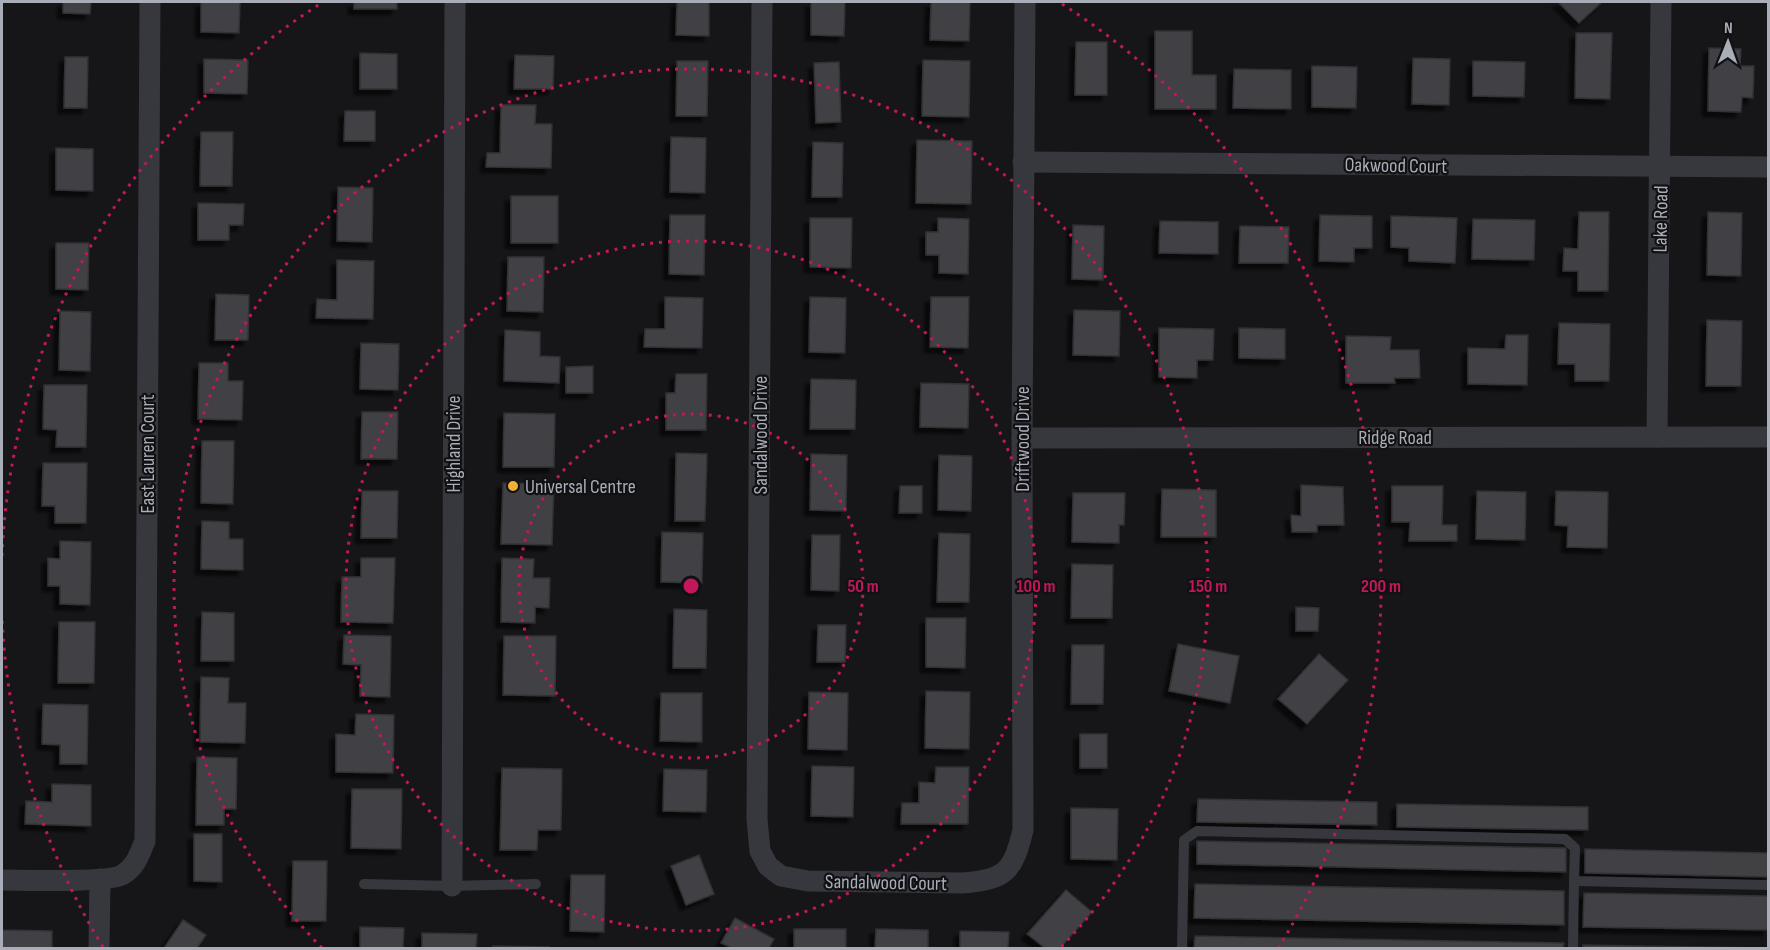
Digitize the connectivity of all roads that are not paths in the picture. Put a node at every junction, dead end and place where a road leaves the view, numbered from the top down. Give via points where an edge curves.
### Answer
1 (150, 2) edge
2 (455, 2) edge
3 (762, 2) edge
4 (1025, 2) edge
5 (1660, 2) edge
6 (1023, 162) junction
7 (1660, 167) junction
8 (1768, 167) edge
9 (1658, 436) junction
10 (1768, 437) edge
11 (1022, 438) junction
12 (768, 866) joint
13 (1005, 873) joint
14 (100, 879) junction
15 (2, 880) edge
16 (1574, 881) junction
17 (364, 884) dead end
18 (536, 884) dead end
19 (1768, 885) edge
20 (452, 886) junction
21 (99, 948) edge
22 (1182, 948) edge
23 (1573, 948) edge

1 - 14 street, East Lauren Court via 145,841 135,865 120,876
2 - 20 street, Highland Drive
3 - 12 street, Sandalwood Drive via 757,819 760,851
4 - 6 street, Driftwood Drive
5 - 7 street, Lake Road
6 - 7 street, Oakwood Court
6 - 11 street, Driftwood Drive
7 - 8 street, Oakwood Court
7 - 9 street, Lake Road
9 - 10 street, Ridge Road
9 - 11 street, Ridge Road
11 - 13 street, Driftwood Drive via 1023,830 1017,856
12 - 13 street, Sandalwood Court via 781,876 808,881 962,882 984,881
14 - 15 street, East Lauren Court
14 - 21 street
16 - 19 lane
16 - 22 lane via 1575,848 1565,839 1197,831 1184,840
16 - 23 lane
17 - 20 lane
18 - 20 lane

